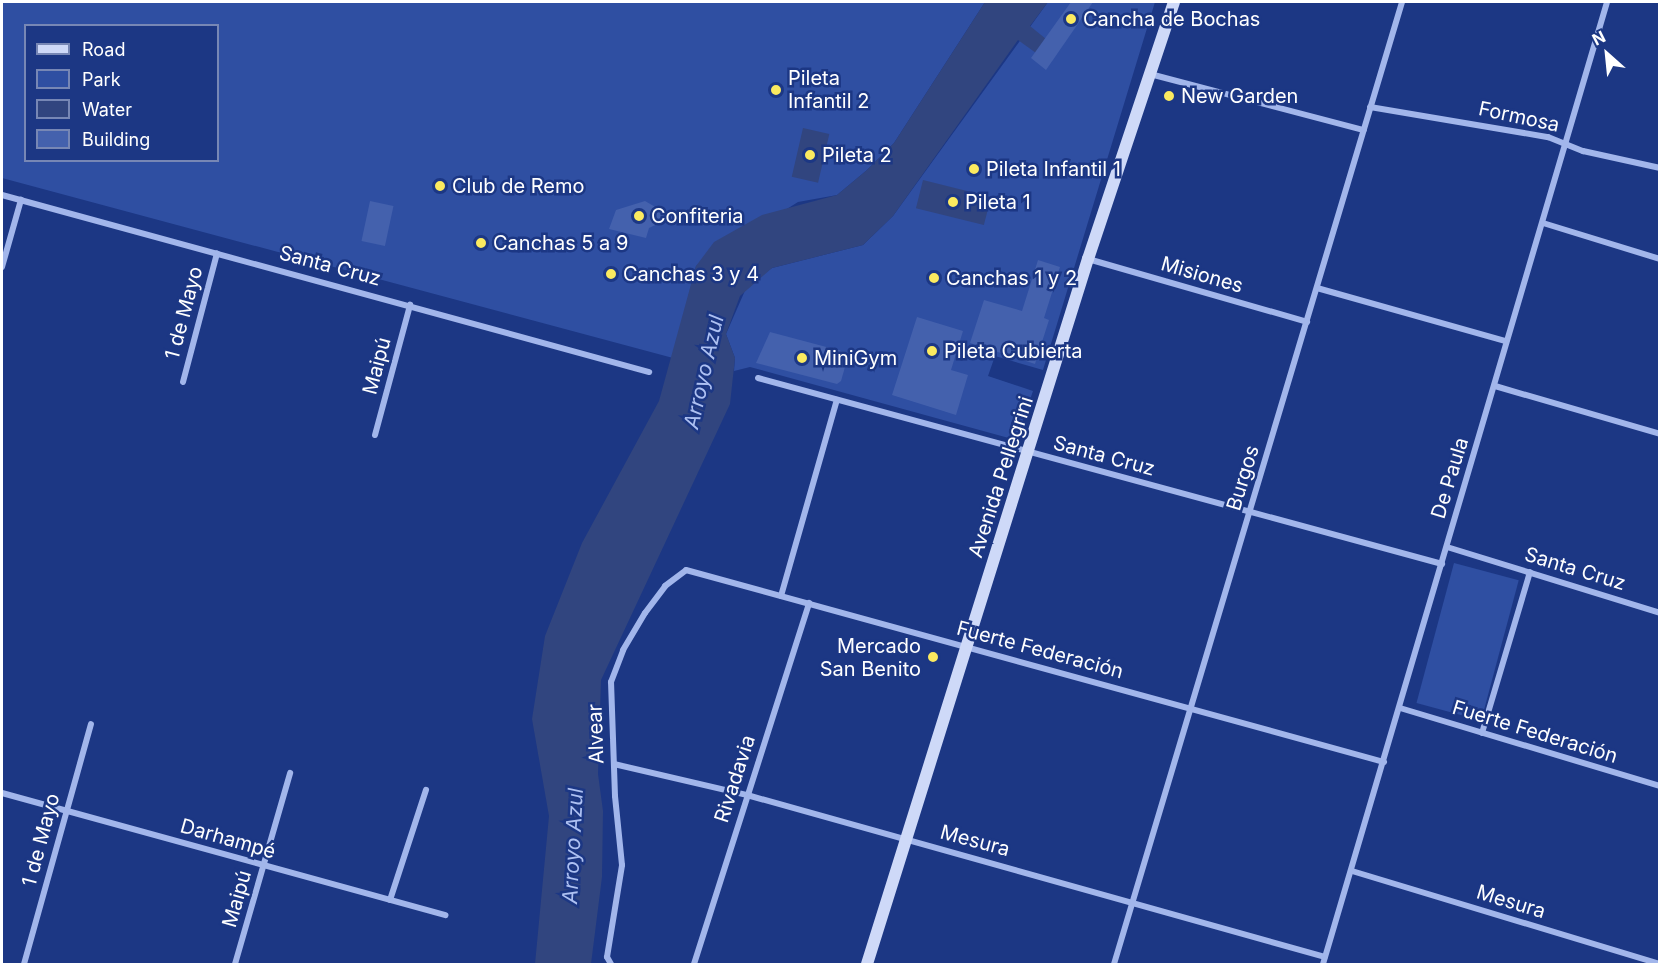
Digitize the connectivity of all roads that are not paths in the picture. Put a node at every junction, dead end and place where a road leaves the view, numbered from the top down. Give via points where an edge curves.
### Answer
1 (1174, 2) edge
2 (1402, 2) edge
3 (1607, 2) edge
4 (1150, 74) junction
5 (1370, 107) junction
6 (1364, 130) junction
7 (1564, 143) junction
8 (1659, 168) edge
9 (2, 195) edge
10 (21, 200) junction
11 (1543, 223) junction
12 (217, 253) junction
13 (1088, 259) junction
14 (1659, 259) edge
15 (2, 267) edge
16 (1317, 288) junction
17 (410, 305) junction
18 (1306, 322) junction
19 (1506, 340) junction
20 (649, 372) dead end
21 (758, 378) dead end
22 (183, 382) dead end
23 (1495, 386) junction
24 (837, 400) junction
25 (1659, 434) edge
26 (375, 435) dead end
27 (1029, 453) junction
28 (1250, 513) junction
29 (1447, 547) junction
30 (1442, 564) junction
31 (686, 570) joint
32 (1530, 572) junction
33 (781, 596) junction
34 (809, 603) junction
35 (1659, 613) edge
36 (967, 647) junction
37 (1400, 708) junction
38 (1190, 709) junction
39 (91, 724) dead end
40 (1482, 733) junction
41 (1384, 762) junction
42 (614, 764) junction
43 (290, 773) dead end
44 (1659, 786) edge
45 (426, 790) dead end
46 (2, 793) edge
47 (747, 795) junction
48 (67, 809) junction
49 (906, 839) junction
50 (263, 867) junction
51 (1352, 871) junction
52 (390, 900) junction
53 (1132, 902) junction
54 (446, 915) dead end
55 (1324, 961) edge
56 (24, 964) edge
57 (235, 964) edge
58 (611, 964) edge
59 (694, 964) edge
60 (867, 964) edge
61 (1114, 964) edge
62 (1659, 964) edge

1 - 4 main road, Avenida Pellegrini
2 - 5 street, Burgos
3 - 7 street, De Paula
4 - 6 street
4 - 13 main road, Avenida Pellegrini
5 - 6 street, Burgos
5 - 7 street, Formosa
6 - 16 street, Burgos
7 - 8 street, Formosa
7 - 11 street, De Paula
9 - 10 street, Santa Cruz
10 - 12 street, Santa Cruz
10 - 15 street
11 - 14 street
11 - 19 street, De Paula
12 - 17 street, Santa Cruz
12 - 22 street, 1 de Mayo
13 - 18 street, Misiones
13 - 27 main road, Avenida Pellegrini
16 - 18 street, Burgos
16 - 19 street
17 - 20 street, Santa Cruz
17 - 26 street, Maipú
18 - 28 street, Burgos
19 - 23 street, De Paula
21 - 24 street, Santa Cruz
23 - 25 street
23 - 29 street, De Paula
24 - 27 street, Santa Cruz
24 - 33 street
27 - 28 street, Santa Cruz
27 - 36 main road, Avenida Pellegrini
28 - 30 street, Santa Cruz
28 - 38 street, Burgos
29 - 30 street, De Paula
29 - 32 street, Santa Cruz
30 - 37 street, De Paula
31 - 33 street, Fuerte Federación
31 - 42 street, Alvear via 658,595 614,668
32 - 35 street, Santa Cruz
32 - 40 street
33 - 34 street, Fuerte Federación
34 - 36 street, Fuerte Federación
34 - 47 street, Rivadavia
36 - 38 street, Fuerte Federación
36 - 49 main road, Avenida Pellegrini
37 - 40 street, Fuerte Federación
37 - 41 street, De Paula
38 - 41 street, Fuerte Federación
38 - 53 street, Burgos
39 - 48 street, 1 de Mayo
40 - 44 street, Fuerte Federación
41 - 51 street, De Paula
42 - 47 street, Mesura
42 - 58 street, Alvear via 622,865 607,957
43 - 50 street, Maipú
45 - 52 street
46 - 48 street, Darhampé
47 - 49 street, Mesura
47 - 59 street, Rivadavia
48 - 50 street, Darhampé
48 - 56 street, 1 de Mayo
49 - 53 street, Mesura
49 - 60 main road, Avenida Pellegrini
50 - 52 street, Darhampé
50 - 57 street, Maipú
51 - 55 street, De Paula
51 - 62 street, Mesura
52 - 54 street, Darhampé
53 - 55 street, Mesura
53 - 61 street, Burgos

